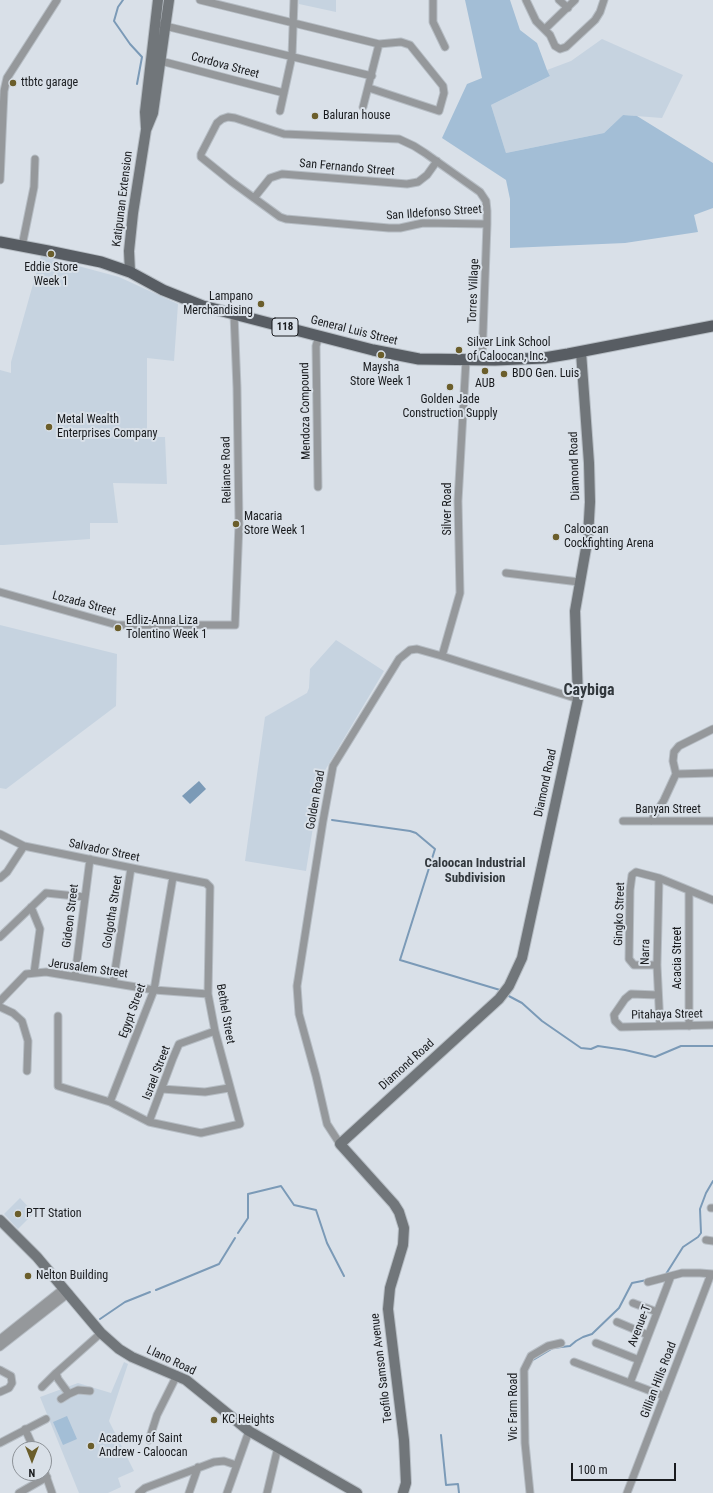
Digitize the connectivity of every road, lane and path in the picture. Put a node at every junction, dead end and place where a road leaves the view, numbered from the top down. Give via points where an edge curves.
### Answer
1 (57, 0) edge
2 (158, 0) edge
3 (169, 0) edge
4 (200, 0) edge
5 (294, 0) edge
6 (434, 0) edge
7 (526, 0) edge
8 (559, 0) edge
9 (575, 0) edge
10 (604, 0) edge
11 (568, 8) junction
12 (293, 22) junction
13 (155, 24) junction
14 (166, 27) junction
15 (545, 29) junction
16 (379, 44) junction
17 (445, 47) dead end
18 (292, 56) junction
19 (155, 60) junction
20 (372, 76) junction
21 (3, 77) edge
22 (369, 88) junction
23 (284, 93) junction
24 (363, 108) dead end
25 (280, 111) dead end
26 (35, 159) dead end
27 (437, 161) junction
28 (0, 180) edge
29 (254, 198) junction
30 (487, 224) junction
31 (0, 242) edge
32 (22, 246) junction
33 (130, 272) junction
34 (234, 314) junction
35 (713, 326) edge
36 (319, 336) junction
37 (581, 352) junction
38 (466, 360) junction
39 (482, 360) junction
40 (318, 487) dead end
41 (506, 573) dead end
42 (579, 582) junction
43 (0, 592) edge
44 (235, 625) joint
45 (442, 656) junction
46 (578, 699) junction
47 (713, 729) edge
48 (713, 773) edge
49 (676, 774) junction
50 (624, 821) dead end
51 (651, 821) junction
52 (713, 821) edge
53 (0, 834) edge
54 (24, 846) junction
55 (90, 859) junction
56 (131, 868) junction
57 (173, 877) junction
58 (0, 878) edge
59 (660, 878) junction
60 (206, 883) joint
61 (689, 891) junction
62 (85, 897) junction
63 (713, 900) edge
64 (31, 907) junction
65 (0, 937) edge
66 (657, 965) junction
67 (34, 973) junction
68 (75, 976) junction
69 (113, 983) junction
70 (154, 990) junction
71 (208, 994) junction
72 (658, 995) junction
73 (0, 1001) edge
74 (0, 1007) edge
75 (58, 1016) dead end
76 (713, 1025) edge
77 (660, 1026) junction
78 (689, 1026) junction
79 (215, 1031) junction
80 (27, 1071) dead end
81 (230, 1088) junction
82 (162, 1089) junction
83 (110, 1102) junction
84 (150, 1122) junction
85 (340, 1144) junction
86 (0, 1220) edge
87 (712, 1274) edge
88 (671, 1276) junction
89 (648, 1282) dead end
90 (66, 1290) junction
91 (633, 1303) dead end
92 (657, 1312) junction
93 (617, 1322) dead end
94 (101, 1333) junction
95 (648, 1335) junction
96 (0, 1339) edge
97 (561, 1343) dead end
98 (596, 1343) dead end
99 (0, 1347) edge
100 (639, 1360) junction
101 (574, 1362) dead end
102 (0, 1370) edge
103 (56, 1373) junction
104 (177, 1375) junction
105 (630, 1383) junction
106 (42, 1387) dead end
107 (90, 1391) dead end
108 (0, 1392) edge
109 (69, 1394) junction
110 (664, 1396) junction
111 (62, 1399) dead end
112 (46, 1419) dead end
113 (26, 1429) junction
114 (249, 1431) junction
115 (150, 1440) dead end
116 (31, 1441) edge
117 (0, 1443) edge
118 (278, 1447) junction
119 (236, 1466) junction
120 (198, 1468) junction
121 (40, 1481) edge
122 (48, 1481) edge
123 (19, 1493) edge
124 (52, 1493) edge
125 (139, 1493) edge
126 (189, 1493) edge
127 (227, 1493) edge
128 (267, 1493) edge
129 (357, 1493) edge
130 (403, 1493) edge
131 (530, 1493) edge
132 (627, 1493) edge

1 - 21 street
2 - 13 main road, Katipunan Extension
3 - 14 main road, Katipunan Extension
4 - 12 street
5 - 12 street
6 - 17 street via 433,22
7 - 15 street via 536,21
8 - 11 street
9 - 11 street
10 - 15 street via 595,20 566,47 560,49 555,46
11 - 15 street
12 - 16 street
12 - 18 street
13 - 14 street
13 - 19 main road, Katipunan Extension
14 - 18 street
14 - 19 main road, Katipunan Extension
16 - 20 street
16 - 22 street via 400,42 410,45 443,86 444,93 439,110
18 - 20 street
18 - 23 street
19 - 23 street, Cordova Street
19 - 33 main road, Katipunan Extension via 144,112 146,130 132,213
20 - 22 street
21 - 28 street
22 - 24 street
23 - 25 street
26 - 32 street via 34,187
27 - 29 street, San Fernando Street via 418,182 406,184 282,174 270,178
27 - 29 street, San Ildefonso Street via 399,139 284,134 235,118 222,119 201,158
27 - 30 street, San Ildefonso Street via 480,192 486,201
29 - 30 street, San Ildefonso Street via 286,219 389,228 423,223
30 - 39 street, Torres Village
31 - 32 main road, General Luis Street / 118
32 - 33 main road, General Luis Street / 118 via 89,259
33 - 34 main road, General Luis Street / 118 via 187,300
34 - 36 main road, General Luis Street / 118
34 - 44 street, Reliance Road via 238,388 239,524
35 - 37 main road, General Luis Street / 118
36 - 38 main road, General Luis Street / 118 via 419,359
36 - 40 street, Mendoza Compound via 316,346
37 - 39 main road, General Luis Street / 118 via 544,358
37 - 42 main road, Diamond Road via 590,502 588,537
38 - 39 main road, General Luis Street / 118
38 - 45 street, Silver Road via 458,501 460,593
41 - 42 street
42 - 46 main road, Diamond Road via 575,611
43 - 44 street, Lozada Street via 117,624
45 - 46 street, Golden Road
45 - 85 street, Golden Road via 417,649 410,650 399,659 333,766 297,986 299,1014 327,1124
46 - 85 main road, Diamond Road via 522,958 504,993
47 - 49 street via 679,746 674,752
48 - 49 street
49 - 51 street
50 - 51 street, Banyan Street
51 - 52 street, Banyan Street
53 - 54 street, Salvador Street
54 - 55 street, Salvador Street
54 - 58 street
55 - 56 street, Salvador Street
55 - 62 street, Gideon Street
56 - 57 street, Salvador Street
56 - 69 street, Golgotha Street
57 - 60 street, Salvador Street
57 - 70 street, Egypt Street
59 - 61 street
59 - 66 street, Narra
59 - 66 street, Gingko Street via 636,872 632,875 630,890 629,959 634,965
60 - 71 street, Bethel Street via 210,886
61 - 63 street
61 - 78 street, Acacia Street
62 - 64 street via 46,893
62 - 68 street, Gideon Street
64 - 65 street
64 - 67 street via 40,929
66 - 72 street, Narra
67 - 68 street, Jerusalem Street
67 - 73 street, Jerusalem Street via 26,974
68 - 69 street, Jerusalem Street
69 - 70 street, Jerusalem Street
70 - 71 street, Jerusalem Street
70 - 83 street, Egypt Street
71 - 79 street, Bethel Street
72 - 77 street, Narra
72 - 77 street, Pitahaya Street via 631,994 614,1015 621,1027
74 - 80 street via 22,1021 28,1041
75 - 83 street via 58,1086
76 - 78 street, Pitahaya Street
77 - 78 street, Pitahaya Street
79 - 81 street, Bethel Street
79 - 82 street, Israel Street via 180,1044
81 - 82 street via 205,1092
81 - 84 street, Bethel Street via 240,1124 201,1133
82 - 84 street, Israel Street
83 - 84 street
85 - 130 main road, Teofilo Samson Avenue via 393,1203 404,1228 403,1245 390,1288 388,1310 404,1440 406,1483
86 - 90 main road, Llano Road via 38,1257
87 - 88 street via 691,1272
87 - 110 street, Gillian Hills Road
88 - 89 street
88 - 92 street, Avenue-T
90 - 94 main road, Llano Road
90 - 96 street
90 - 99 street
91 - 92 street
92 - 95 street, Avenue-T
93 - 95 street
94 - 103 street
94 - 104 main road, Llano Road via 129,1355
95 - 100 street, Avenue-T
97 - 131 street, Vic Farm Road via 548,1346 531,1356 524,1370 525,1443
98 - 100 street
100 - 105 street, Avenue-T
101 - 105 street
102 - 108 street via 11,1376 12,1383 9,1388
103 - 106 street
103 - 109 street
104 - 114 main road, Llano Road
104 - 115 street via 157,1415
105 - 110 street
107 - 109 street via 78,1390
109 - 111 street
110 - 132 street, Gillian Hills Road
112 - 113 street
113 - 116 street
113 - 117 street
114 - 118 main road, Llano Road
114 - 119 street
118 - 128 street
118 - 129 main road, Llano Road
119 - 120 street via 219,1461
119 - 127 street
120 - 125 street via 145,1488
120 - 126 street
121 - 123 street
122 - 124 street

